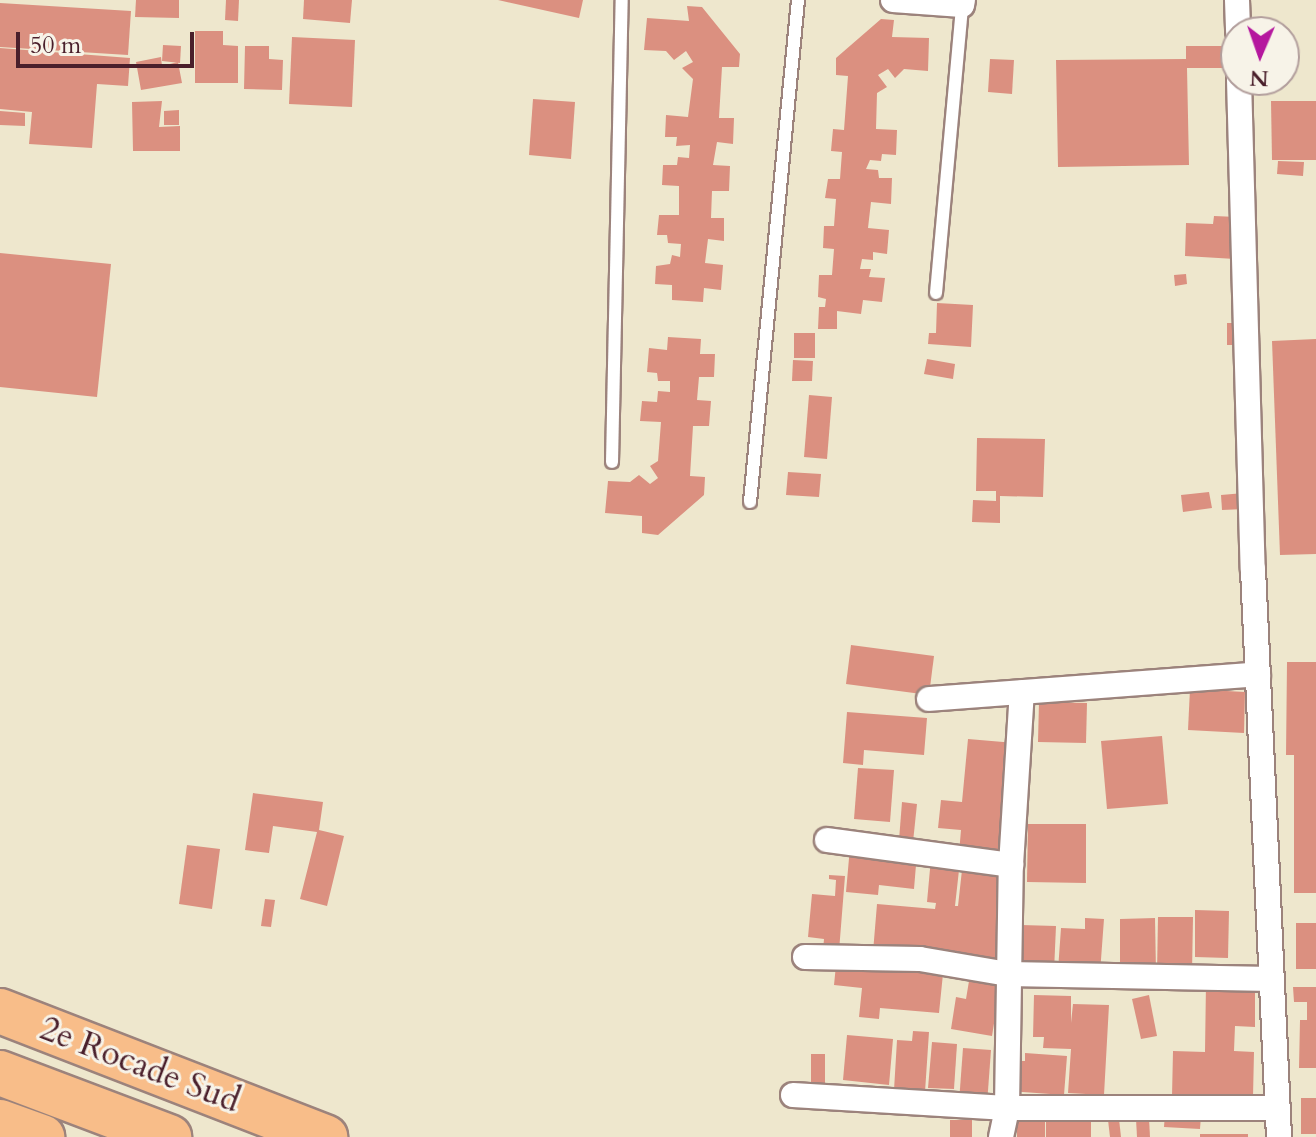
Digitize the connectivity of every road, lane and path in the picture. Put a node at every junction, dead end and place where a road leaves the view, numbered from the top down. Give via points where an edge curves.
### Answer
1 (622, 0) edge
2 (798, 0) edge
3 (893, 0) edge
4 (963, 3) edge
5 (1240, 96) edge
6 (936, 293) dead end
7 (612, 462) dead end
8 (750, 502) dead end
9 (1258, 674) junction
10 (1022, 692) junction
11 (929, 699) dead end
12 (827, 840) dead end
13 (1011, 865) junction
14 (805, 957) dead end
15 (1008, 974) junction
16 (1272, 979) junction
17 (0, 1011) edge
18 (0, 1073) edge
19 (793, 1095) dead end
20 (1007, 1108) junction
21 (1278, 1108) junction
22 (0, 1122) edge
23 (42, 1137) edge
24 (169, 1137) edge
25 (325, 1137) edge
26 (1001, 1137) edge
27 (1279, 1137) edge

1 - 7 lane
2 - 8 lane
3 - 4 street
4 - 6 lane
5 - 9 street
9 - 10 street
9 - 16 street
10 - 11 street
10 - 13 street
12 - 13 street
13 - 15 street
14 - 15 street via 920,959
15 - 16 street
15 - 20 street
16 - 21 street
17 - 25 highway, 2e Rocade Sud
18 - 24 highway, 2e Rocade Sud
19 - 20 street
20 - 21 street
20 - 26 street
21 - 27 street
22 - 23 highway

